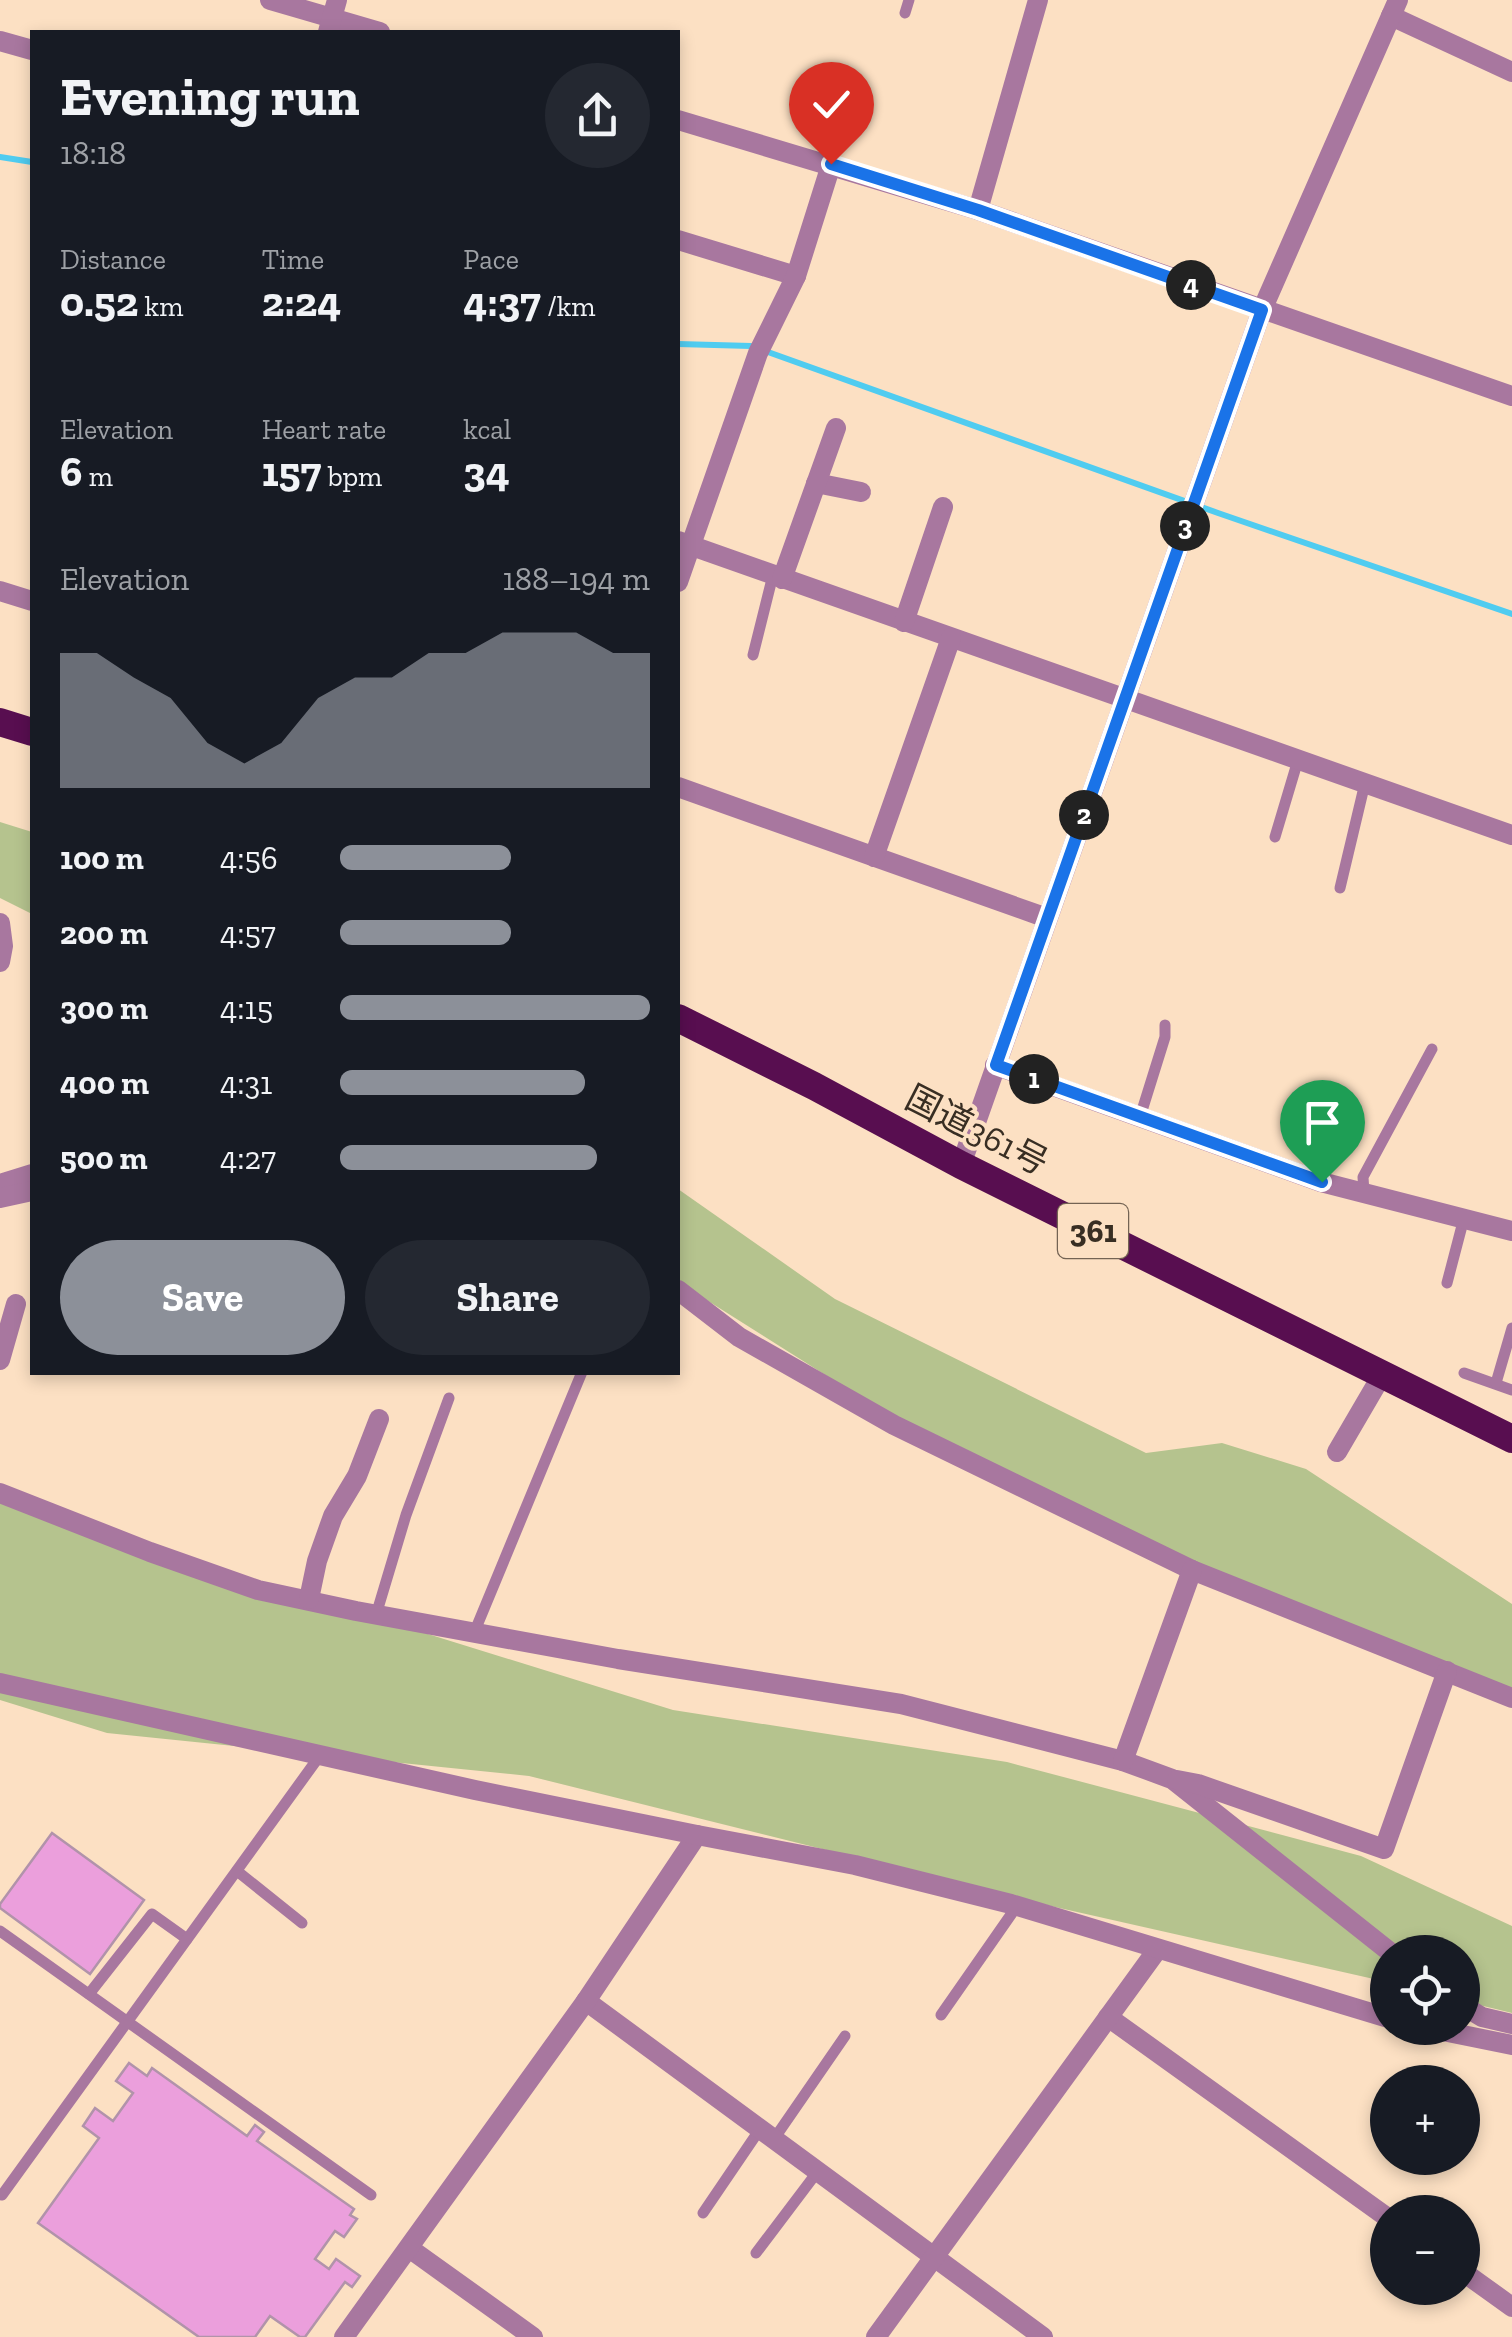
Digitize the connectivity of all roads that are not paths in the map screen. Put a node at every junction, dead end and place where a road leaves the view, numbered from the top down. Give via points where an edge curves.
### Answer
1 (270, 0) edge
2 (1031, 2) edge
3 (1394, 8) edge
4 (332, 17) edge
5 (374, 30) edge
6 (0, 40) edge
7 (30, 49) edge
8 (1512, 72) edge
9 (680, 121) edge
10 (831, 164) junction
11 (978, 210) junction
12 (680, 241) edge
13 (796, 276) junction
14 (1262, 310) junction
15 (1512, 396) edge
16 (836, 428) dead end
17 (816, 482) junction
18 (861, 492) dead end
19 (943, 506) dead end
20 (683, 542) edge
21 (777, 577) junction
22 (0, 591) edge
23 (30, 600) edge
24 (904, 622) junction
25 (951, 638) junction
26 (753, 655) dead end
27 (1124, 699) junction
28 (0, 722) edge
29 (30, 731) edge
30 (1298, 760) junction
31 (1364, 783) junction
32 (680, 787) edge
33 (1512, 835) edge
34 (1276, 837) dead end
35 (874, 856) junction
36 (1340, 888) dead end
37 (1048, 918) junction
38 (0, 924) edge
39 (0, 962) edge
40 (680, 1019) edge
41 (1165, 1024) dead end
42 (1432, 1049) dead end
43 (996, 1065) junction
44 (1140, 1117) junction
45 (960, 1165) junction
46 (30, 1175) edge
47 (0, 1184) edge
48 (30, 1191) edge
49 (1364, 1193) junction
50 (0, 1198) edge
51 (1464, 1218) junction
52 (1511, 1228) edge
53 (1447, 1283) dead end
54 (680, 1292) edge
55 (16, 1304) dead end
56 (1512, 1328) edge
57 (0, 1360) edge
58 (1464, 1373) dead end
59 (581, 1375) edge
60 (1382, 1375) junction
61 (1496, 1383) junction
62 (1512, 1390) edge
63 (449, 1398) dead end
64 (379, 1419) dead end
65 (1512, 1439) edge
66 (1338, 1452) dead end
67 (0, 1492) edge
68 (1192, 1570) junction
69 (310, 1599) junction
70 (376, 1614) junction
71 (474, 1634) junction
72 (1447, 1671) junction
73 (0, 1683) edge
74 (1512, 1698) edge
75 (321, 1754) junction
76 (1123, 1761) junction
77 (1172, 1779) junction
78 (698, 1836) junction
79 (237, 1870) junction
80 (1017, 1906) junction
81 (302, 1922) dead end
82 (0, 1931) edge
83 (1370, 1936) edge
84 (187, 1939) junction
85 (1157, 1950) junction
86 (89, 1994) junction
87 (586, 2001) junction
88 (1370, 2013) edge
89 (941, 2015) dead end
90 (1480, 2016) edge
91 (1108, 2017) junction
92 (127, 2021) junction
93 (1512, 2024) edge
94 (845, 2036) dead end
95 (1480, 2039) edge
96 (1512, 2045) edge
97 (767, 2134) junction
98 (818, 2171) junction
99 (2, 2195) edge
100 (371, 2195) dead end
101 (1370, 2205) edge
102 (703, 2213) dead end
103 (409, 2248) junction
104 (756, 2252) dead end
105 (934, 2256) junction
106 (1480, 2284) edge
107 (1512, 2306) edge
108 (344, 2337) edge
109 (533, 2337) edge
110 (876, 2337) edge
111 (1043, 2337) edge

1 - 4 street
2 - 11 street
3 - 8 street
3 - 14 street
4 - 5 street
6 - 7 street
9 - 10 street
10 - 11 street
10 - 13 street
11 - 14 street
12 - 13 street
13 - 20 street
14 - 15 street
14 - 27 street
16 - 17 street
17 - 18 street
17 - 21 street
19 - 24 street
20 - 21 street
21 - 24 street
21 - 26 lane
22 - 23 street
24 - 25 street
25 - 27 street
25 - 35 street
27 - 30 street
27 - 37 street
28 - 29 highway
30 - 31 street
30 - 34 lane
31 - 33 street
31 - 36 lane
32 - 35 street
35 - 37 street
37 - 43 street
38 - 39 street
40 - 45 highway, 国道361号 / 361
41 - 44 lane
42 - 49 lane via 1363,1178
43 - 44 street
43 - 45 street
44 - 49 street
45 - 60 highway, 国道361号 / 361
46 - 47 street
48 - 50 street
49 - 51 street
51 - 52 street
51 - 53 lane
54 - 68 street via 740,1337 894,1425
55 - 57 street
56 - 61 lane
58 - 61 lane
59 - 71 lane
60 - 65 highway, 国道361号 / 361
60 - 66 street
61 - 62 lane
63 - 70 lane
64 - 69 street via 333,1516
67 - 69 street via 258,1590
68 - 72 street
68 - 76 street
69 - 70 street
70 - 71 street
71 - 76 street via 901,1704
72 - 74 street
72 - 77 street via 1384,1849
73 - 75 street
75 - 78 street
75 - 79 lane
76 - 77 street
77 - 83 street
78 - 80 street via 855,1865
78 - 87 street
79 - 81 lane
79 - 84 lane
80 - 85 street
80 - 89 lane
82 - 86 lane
84 - 86 lane via 152,1914
84 - 92 lane
85 - 88 street
85 - 91 street
86 - 92 lane
87 - 97 street
87 - 103 street
90 - 93 street
91 - 101 street
91 - 105 street
92 - 99 lane
92 - 100 lane
94 - 97 lane
95 - 96 street
97 - 98 street
97 - 102 lane
98 - 104 lane
98 - 105 street
103 - 108 street
103 - 109 street
105 - 110 street
105 - 111 street
106 - 107 street

